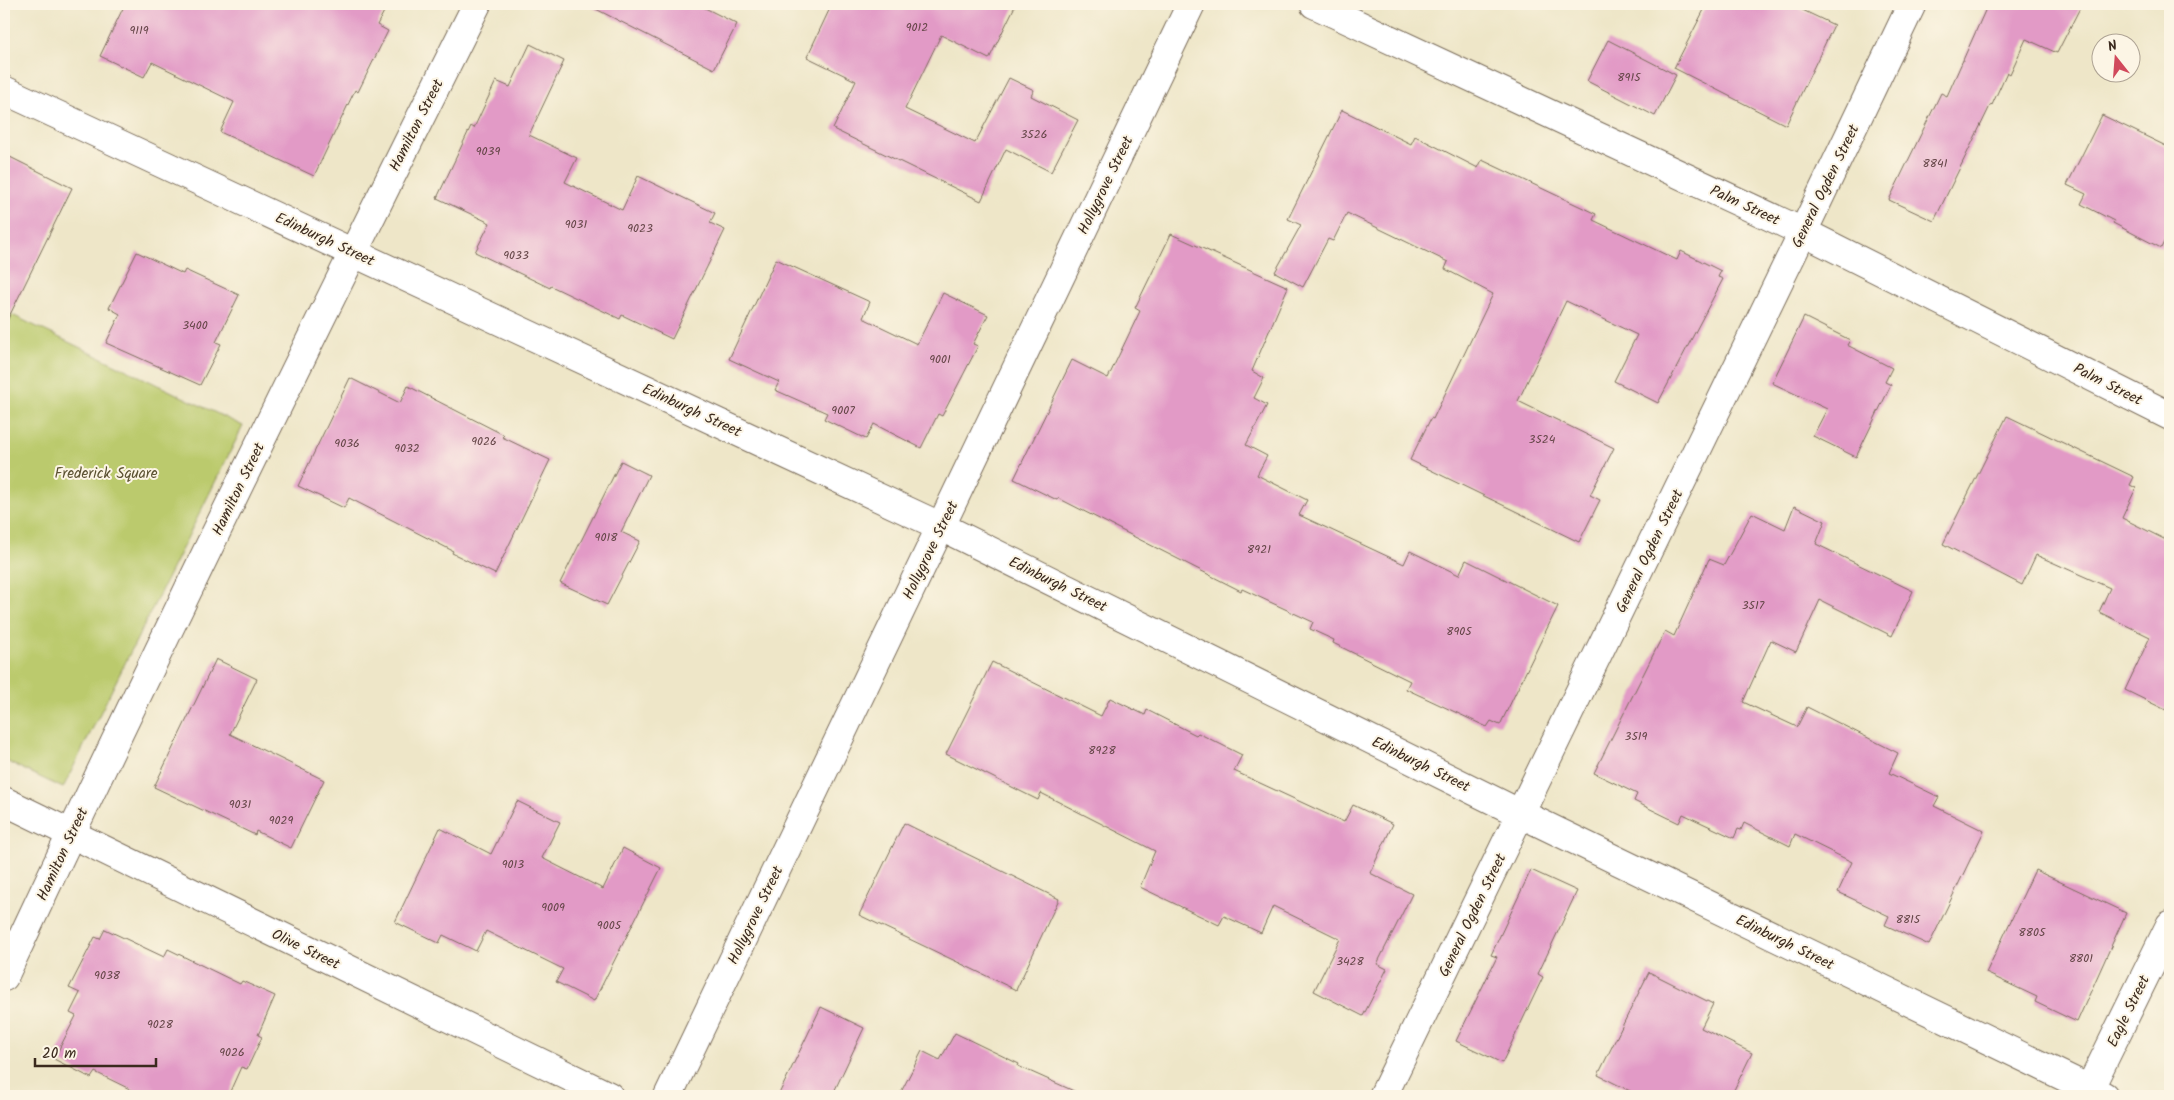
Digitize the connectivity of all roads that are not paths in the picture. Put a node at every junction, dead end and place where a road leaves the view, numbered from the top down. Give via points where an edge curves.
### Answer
1 (477, 4) edge
2 (1191, 4) edge
3 (1314, 4) edge
4 (1912, 4) edge
5 (4, 90) edge
6 (1803, 232) junction
7 (353, 252) junction
8 (2170, 416) edge
9 (942, 527) junction
10 (4, 801) edge
11 (1521, 814) junction
12 (71, 834) junction
13 (2170, 925) edge
14 (4, 977) edge
15 (2093, 1094) edge
16 (609, 1096) edge
17 (668, 1096) edge
18 (1383, 1096) edge

1 - 7 street, Hamilton Street
2 - 9 street, Hollygrove Street
3 - 6 street, Palm Street
4 - 6 street, General Ogden Street
5 - 7 street, Edinburgh Street
6 - 8 street, Palm Street
6 - 11 street, General Ogden Street
7 - 9 street, Edinburgh Street
7 - 12 street, Hamilton Street
9 - 11 street, Edinburgh Street
9 - 17 street, Hollygrove Street
10 - 12 street, Olive Street
11 - 15 street, Edinburgh Street
11 - 18 street, General Ogden Street
12 - 14 street, Hamilton Street
12 - 16 street, Olive Street
13 - 15 street, Eagle Street

